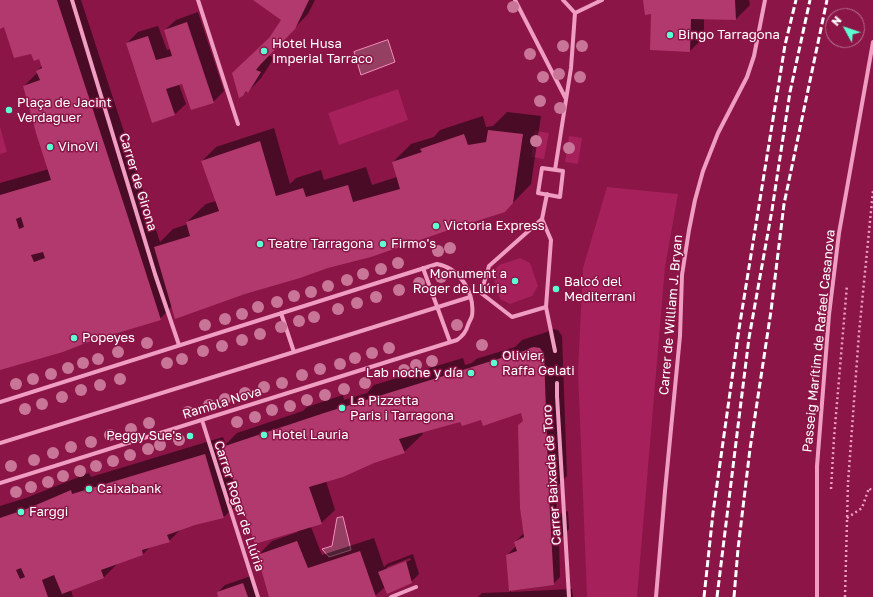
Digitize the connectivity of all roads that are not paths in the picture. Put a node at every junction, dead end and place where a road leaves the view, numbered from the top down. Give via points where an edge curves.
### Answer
1 (72, 0) edge
2 (198, 0) edge
3 (515, 0) edge
4 (563, 0) edge
5 (602, 0) edge
6 (765, 0) edge
7 (576, 13) junction
8 (873, 42) edge
9 (566, 99) junction
10 (238, 124) dead end
11 (555, 170) junction
12 (547, 194) junction
13 (542, 219) junction
14 (423, 268) junction
15 (470, 297) junction
16 (546, 307) junction
17 (437, 308) junction
18 (281, 313) junction
19 (450, 342) junction
20 (179, 345) junction
21 (555, 351) dead end
22 (294, 352) junction
23 (557, 383) dead end
24 (0, 402) edge
25 (202, 420) junction
26 (0, 443) edge
27 (0, 483) edge
28 (416, 587) dead end
29 (258, 597) edge
30 (391, 597) edge
31 (569, 597) edge
32 (656, 597) edge
33 (817, 597) edge

1 - 20 street, Carrer de Girona
2 - 10 street
3 - 9 street
4 - 7 street
5 - 7 street
6 - 32 street, Carrer de William J. Bryan via 754,56 747,77 718,134 703,171 689,230 682,275 680,336
7 - 9 street
8 - 33 street, Passeig Marítim de Rafael Casanova via 838,233 829,315 817,466
9 - 11 street
11 - 12 street via 542,168 538,193
11 - 12 street via 563,171 560,197
12 - 13 street
13 - 16 street via 551,240
13 - 16 street via 489,266 481,293 512,317
14 - 15 street, Rambla Nova via 437,264 451,269 461,278
14 - 17 street
14 - 18 street, Rambla Nova
15 - 17 street
15 - 19 street, Rambla Nova via 472,317 467,330 463,336
16 - 21 street
17 - 19 street
17 - 22 street
18 - 20 street, Rambla Nova
18 - 22 street
19 - 25 street, Rambla Nova
20 - 24 street, Rambla Nova
22 - 26 street
23 - 31 street, Carrer Baixada de Toro
25 - 27 street, Rambla Nova
25 - 29 street, Carrer Roger de Llúria
28 - 30 street

